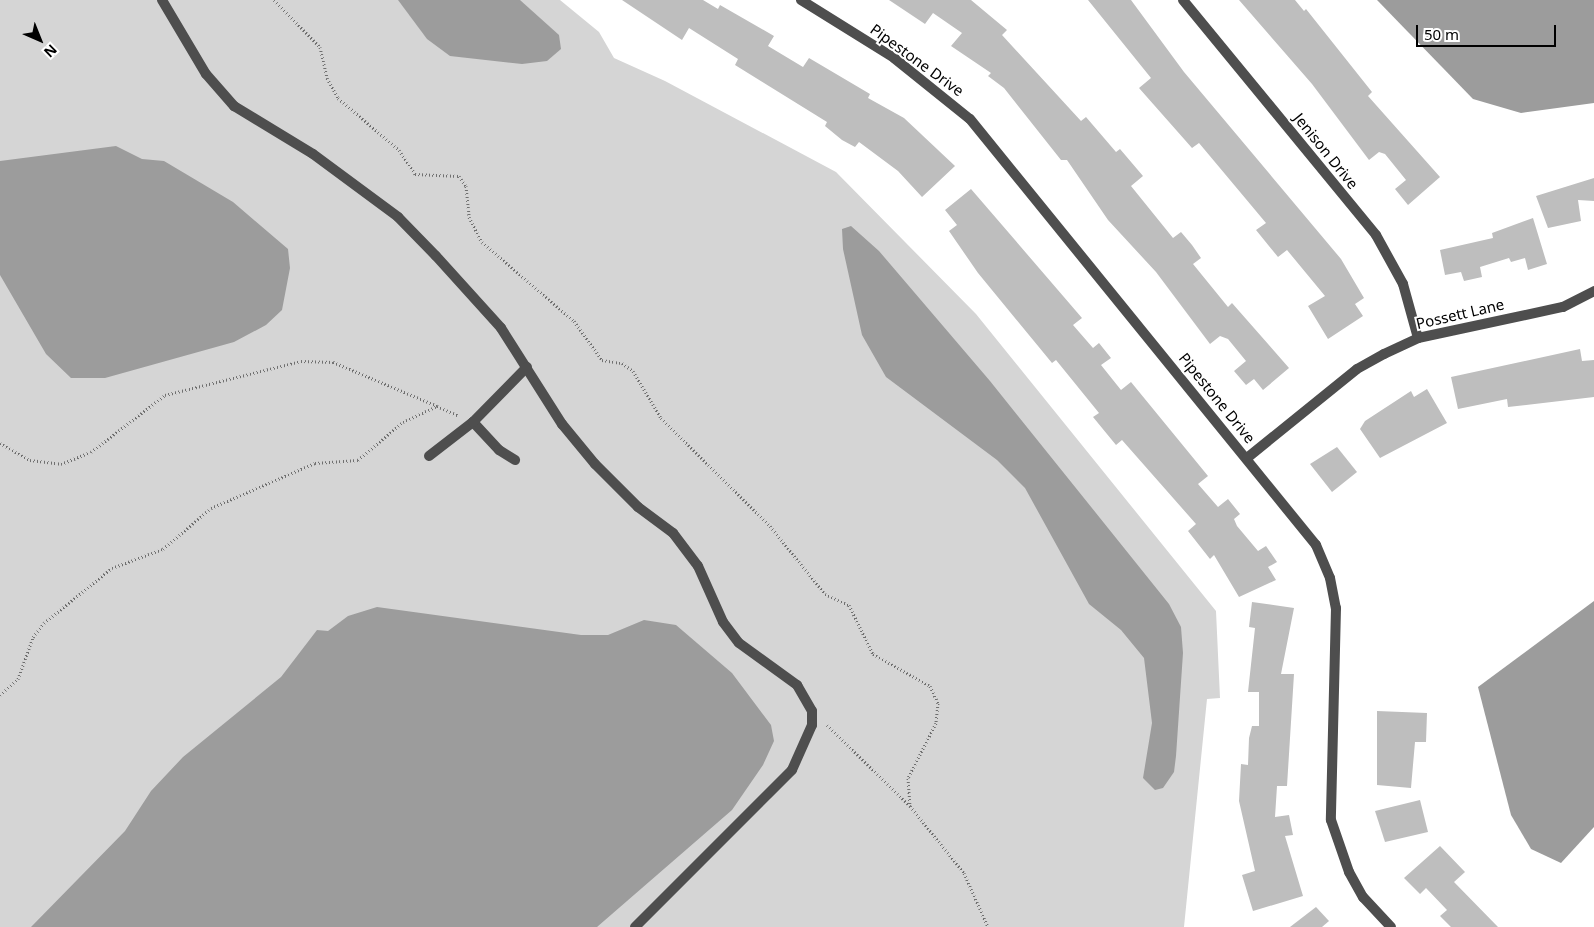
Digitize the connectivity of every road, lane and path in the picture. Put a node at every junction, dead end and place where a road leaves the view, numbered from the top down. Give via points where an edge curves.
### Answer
1 (162, 0) edge
2 (274, 0) edge
3 (1183, 0) edge
4 (804, 1) edge
5 (1594, 291) edge
6 (1418, 338) junction
7 (527, 367) junction
8 (437, 406) junction
9 (473, 422) junction
10 (0, 443) edge
11 (429, 456) dead end
12 (1247, 458) junction
13 (515, 460) dead end
14 (0, 695) edge
15 (812, 711) junction
16 (910, 806) junction
17 (636, 927) edge
18 (988, 927) edge
19 (1391, 927) edge

1 - 7 street via 206,74 234,106 313,154 398,217 501,328
2 - 16 path via 320,47 338,98 399,150 415,174 458,176 466,186 469,217 482,242 574,321 602,360 622,363 633,371 661,418 770,526 825,594 849,605 873,654 930,686 938,703 936,723 908,778
3 - 6 street, Jenison Drive via 1376,235 1403,284
4 - 12 street, Pipestone Drive via 894,58 970,119
5 - 6 street, Possett Lane via 1563,308
6 - 12 street, Possett Lane via 1357,369
7 - 9 street
7 - 15 street via 562,424 596,464 638,507 673,533 698,566 723,622 739,643 797,685
8 - 9 path
8 - 10 path via 332,362 300,362 165,395 97,448 61,464 30,460
8 - 14 path via 403,422 358,460 315,463 219,504 199,515 163,549 112,568 44,623 33,637 18,678
9 - 11 street
9 - 13 street via 499,450
12 - 19 street, Pipestone Drive via 1299,520 1330,578 1336,626 1331,820 1348,872 1364,897
15 - 16 path
15 - 17 street via 806,744 792,770
16 - 18 path via 964,873

